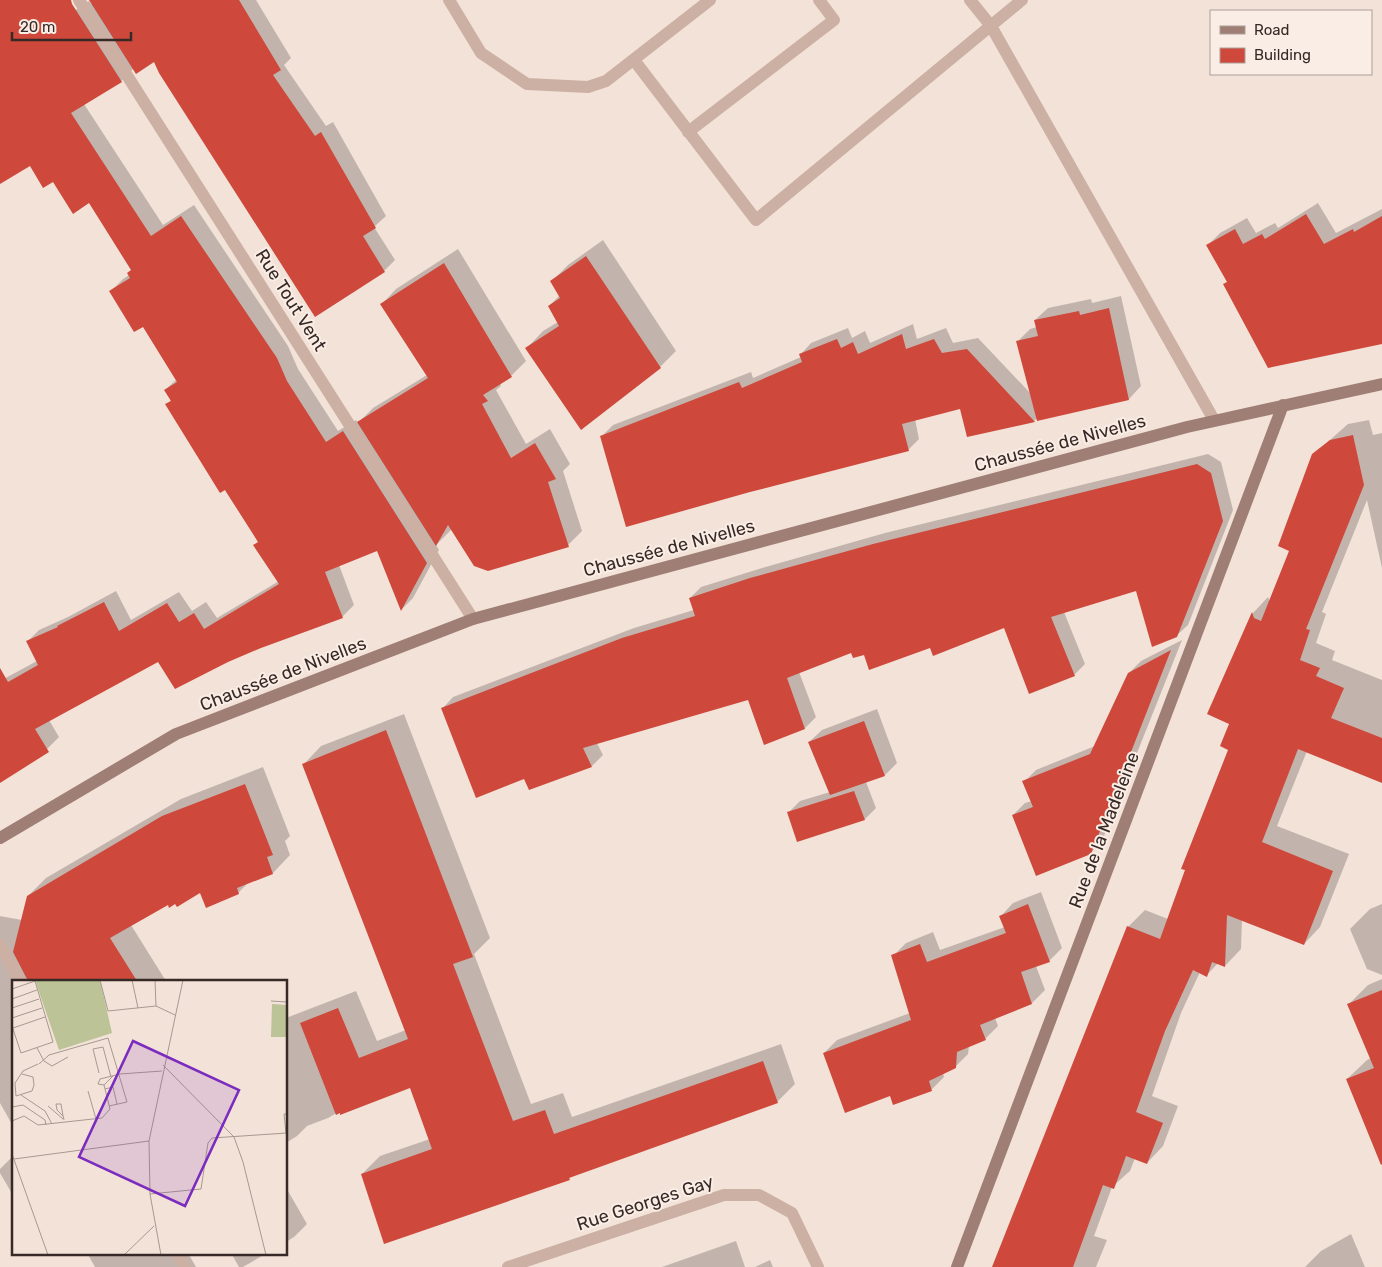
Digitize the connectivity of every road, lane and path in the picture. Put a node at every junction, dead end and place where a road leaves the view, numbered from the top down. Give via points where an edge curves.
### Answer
1 (79, 0) edge
2 (449, 0) edge
3 (710, 0) edge
4 (819, 0) edge
5 (970, 0) edge
6 (1022, 0) edge
7 (991, 26) junction
8 (634, 60) junction
9 (688, 132) junction
10 (1382, 384) edge
11 (1283, 405) junction
12 (1214, 420) junction
13 (473, 619) junction
14 (0, 838) edge
15 (0, 945) edge
16 (19, 980) edge
17 (178, 1254) edge
18 (185, 1267) edge
19 (508, 1267) edge
20 (818, 1267) edge
21 (957, 1267) edge

1 - 13 street, Rue Tout Vent
2 - 8 street via 481,53 528,84 588,87 606,82
3 - 8 street
4 - 9 street via 834,20
5 - 7 street
6 - 7 street
7 - 9 street via 756,220
7 - 12 street
8 - 9 street
10 - 11 main road, Chaussée de Nivelles
11 - 12 main road, Chaussée de Nivelles
11 - 21 main road, Rue de la Madeleine
12 - 13 main road, Chaussée de Nivelles
13 - 14 main road, Chaussée de Nivelles via 176,734
15 - 16 street
17 - 18 street
19 - 20 street, Rue Georges Gay via 724,1195 759,1195 792,1213

